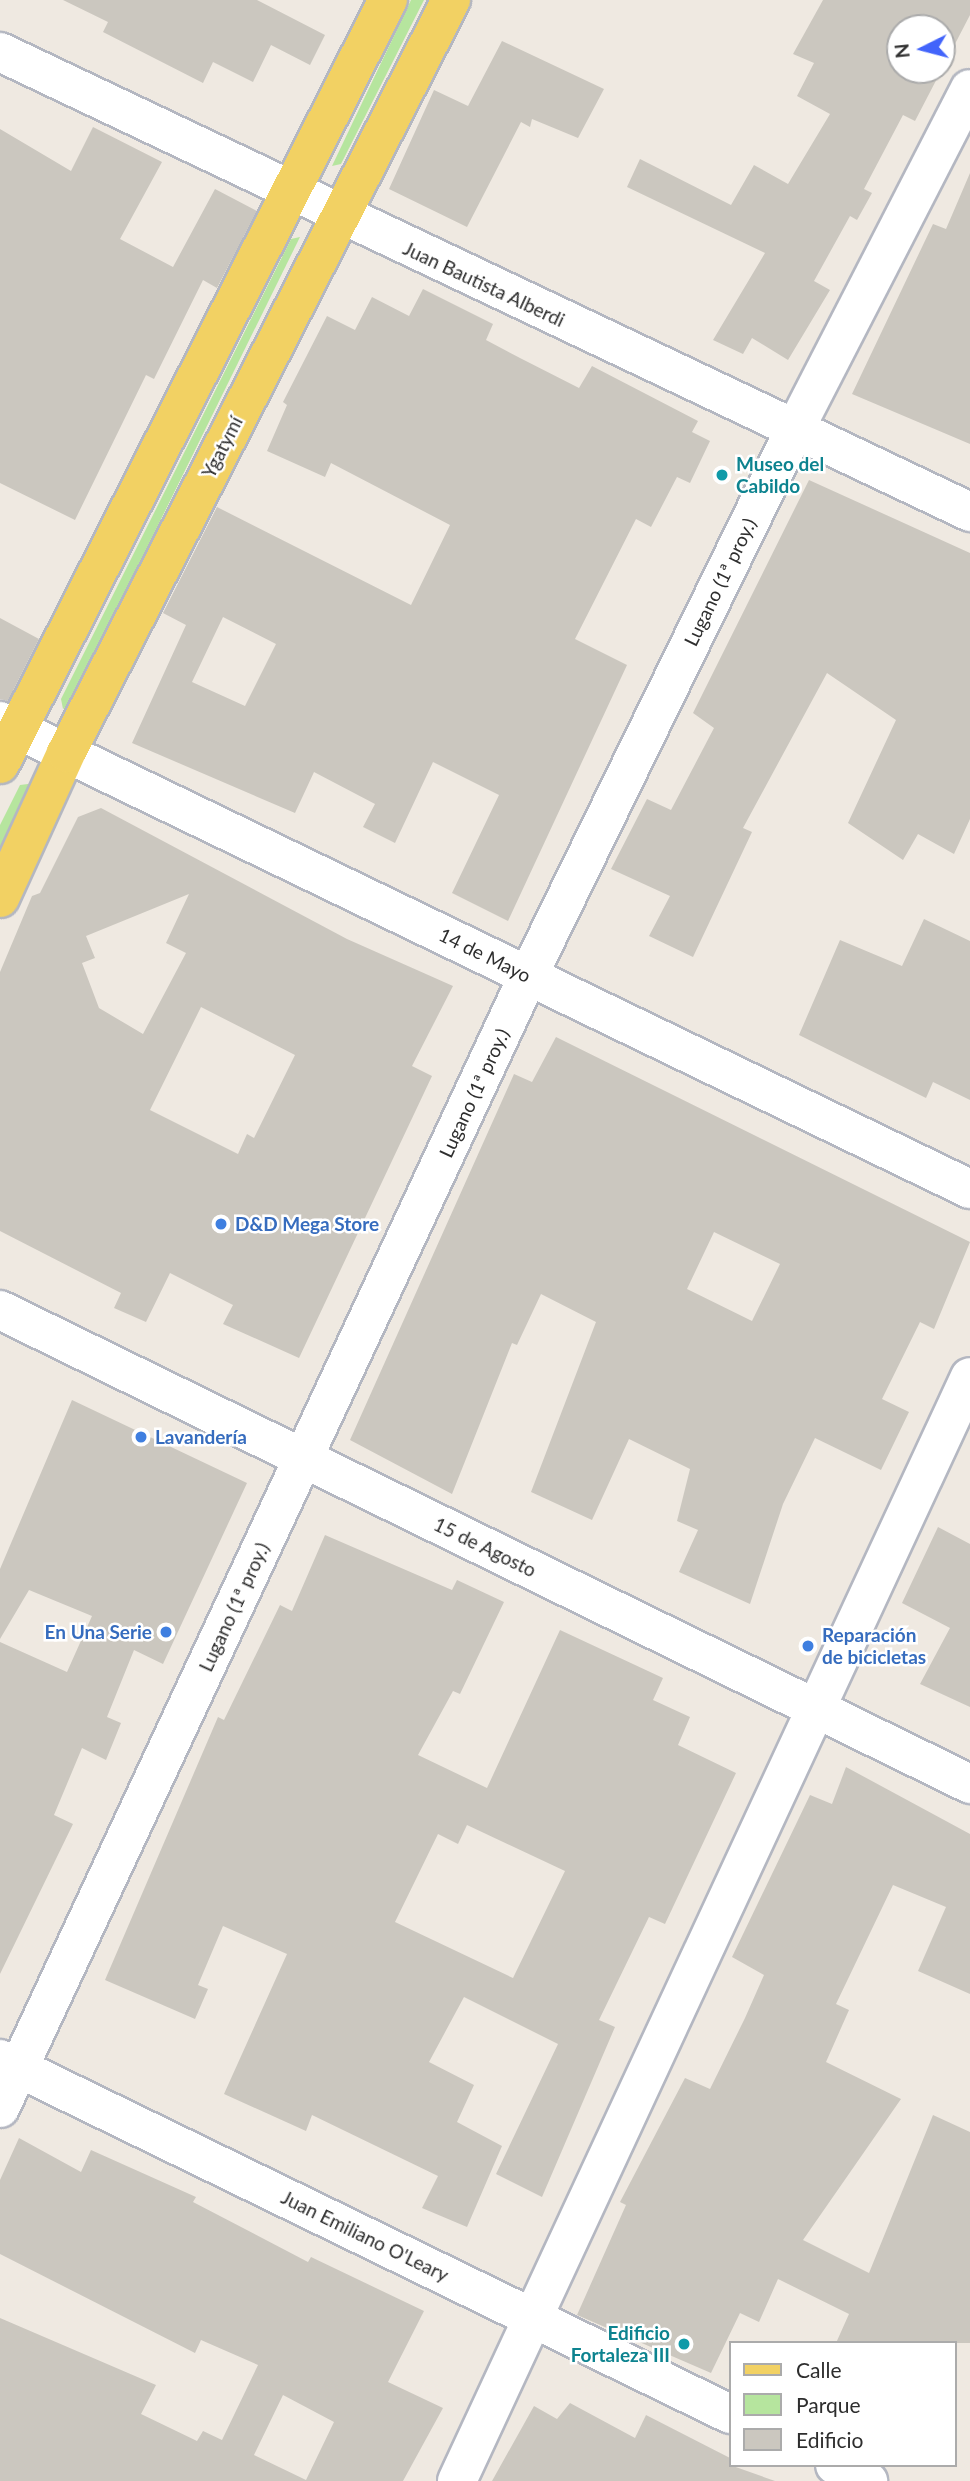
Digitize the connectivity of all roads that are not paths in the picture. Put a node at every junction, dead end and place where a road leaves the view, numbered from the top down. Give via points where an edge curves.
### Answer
1 (388, 0) edge
2 (451, 0) edge
3 (0, 52) edge
4 (970, 89) edge
5 (288, 192) junction
6 (339, 217) junction
7 (795, 429) junction
8 (970, 512) edge
9 (8, 724) edge
10 (66, 752) junction
11 (0, 764) edge
12 (0, 898) edge
13 (528, 976) junction
14 (970, 1189) edge
15 (0, 1310) edge
16 (970, 1377) edge
17 (303, 1458) junction
18 (816, 1709) junction
19 (970, 1784) edge
20 (9, 2063) edge
21 (0, 2108) edge
22 (533, 2318) junction
23 (729, 2414) edge
24 (839, 2467) edge
25 (457, 2481) edge
26 (868, 2481) edge

1 - 5 main road
2 - 6 main road, Ygatymí
3 - 5 street, Juan Bautista Alberdi
4 - 7 street, Lugano (1ª proy.)
5 - 6 street, Juan Bautista Alberdi
5 - 9 main road
6 - 7 street, Juan Bautista Alberdi
6 - 10 main road, Ygatymí
7 - 8 street, Juan Bautista Alberdi
7 - 13 street, Lugano (1ª proy.)
9 - 10 street, 14 de Mayo
9 - 11 main road
10 - 12 main road, Ygatymí
10 - 13 street, 14 de Mayo
13 - 14 street, 14 de Mayo
13 - 17 street, Lugano (1ª proy.)
15 - 17 street, 15 de Agosto
16 - 18 street
17 - 18 street, 15 de Agosto
17 - 20 street, Lugano (1ª proy.)
18 - 19 street, 15 de Agosto
18 - 22 street
20 - 21 street, Lugano (1ª proy.)
20 - 22 street, Juan Emiliano O'Leary
22 - 23 street, Juan Emiliano O'Leary
22 - 25 street
24 - 26 street

